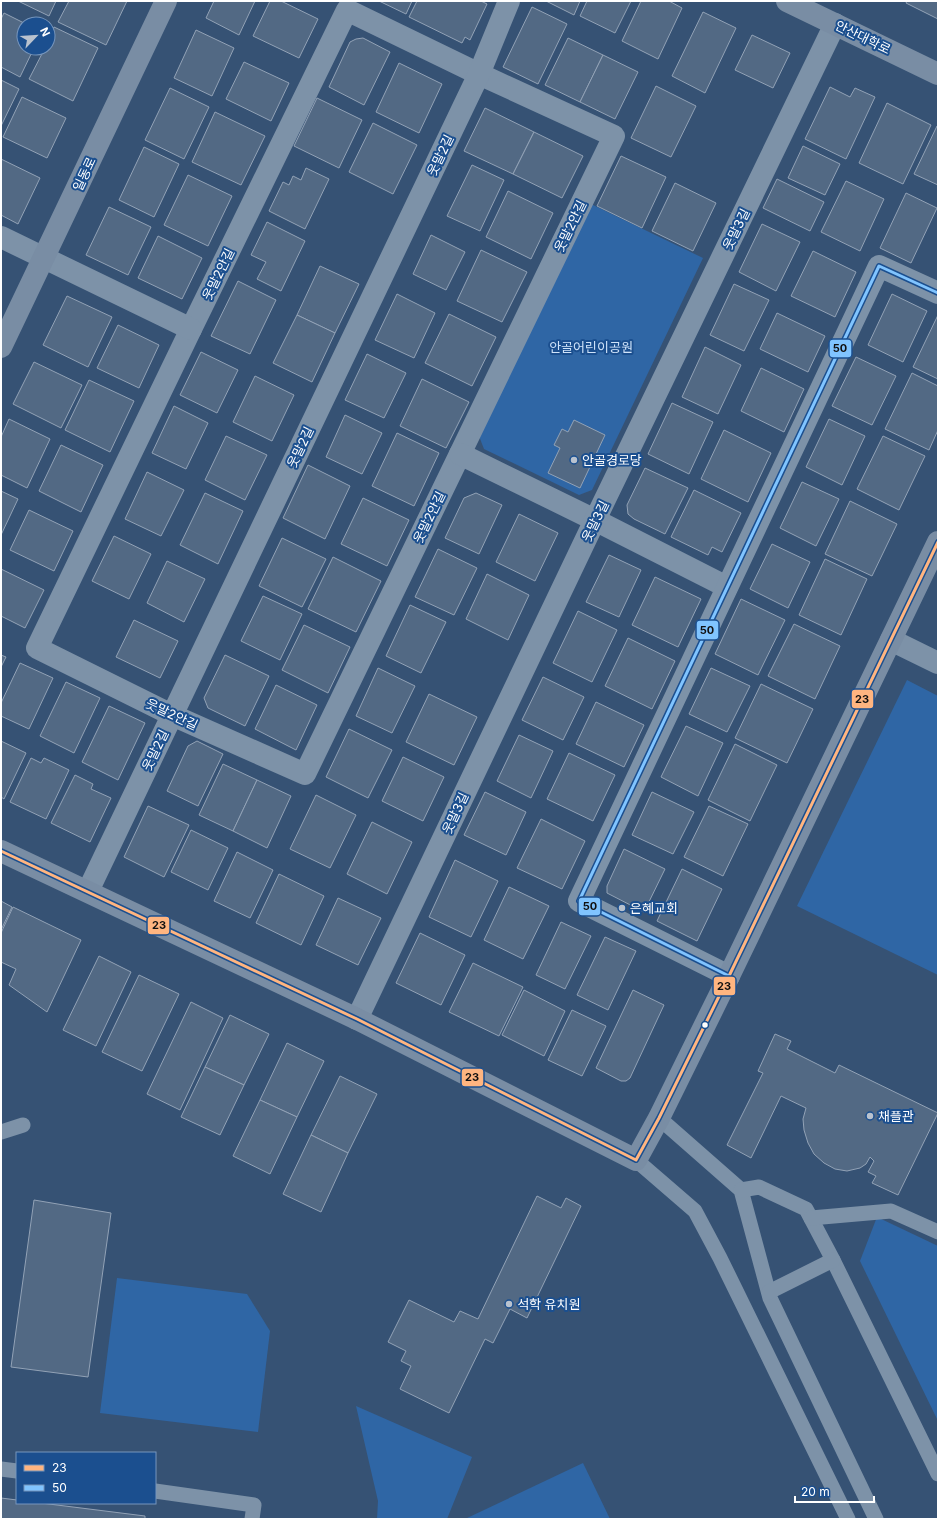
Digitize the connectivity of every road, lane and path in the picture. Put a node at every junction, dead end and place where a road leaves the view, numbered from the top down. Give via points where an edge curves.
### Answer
1 (166, 1) edge
2 (509, 1) edge
3 (788, 1) edge
4 (835, 24) junction
5 (479, 74) junction
6 (938, 74) edge
7 (1, 237) edge
8 (44, 258) junction
9 (938, 293) edge
10 (191, 329) junction
11 (1, 348) edge
12 (460, 454) junction
13 (595, 520) junction
14 (938, 542) edge
15 (727, 587) junction
16 (891, 640) junction
17 (938, 663) edge
18 (172, 714) junction
19 (1, 851) edge
20 (88, 891) junction
21 (729, 976) junction
22 (357, 1020) junction
23 (659, 1118) junction
24 (23, 1125) dead end
25 (1, 1132) edge
26 (636, 1160) junction
27 (741, 1190) junction
28 (811, 1218) junction
29 (938, 1232) edge
30 (833, 1260) junction
31 (769, 1292) junction
32 (1, 1468) edge
33 (16, 1471) edge
34 (938, 1474) edge
35 (156, 1491) edge
36 (252, 1519) edge
37 (848, 1519) edge
38 (876, 1519) edge

1 - 8 street, 일동로
2 - 5 street, 웃말2길
3 - 4 street, 안산대학로
4 - 6 street, 안산대학로
4 - 13 street, 웃말3길
5 - 10 street, 웃말2안길 via 347,10
5 - 12 street, 웃말2안길 via 614,136
5 - 18 street, 웃말2길
7 - 8 street
8 - 10 street
8 - 11 street, 일동로
9 - 15 street via 879,266
10 - 18 street, 웃말2안길 via 38,648
12 - 13 street
12 - 18 street, 웃말2안길 via 305,774
13 - 15 street
13 - 22 street, 웃말3길
14 - 16 street
15 - 21 street via 579,901
16 - 17 street
16 - 21 street
18 - 20 street, 웃말2길
19 - 20 street
20 - 22 street
21 - 23 street
22 - 26 street
23 - 26 street
23 - 27 lane
24 - 25 lane
26 - 37 lane via 695,1211
27 - 28 lane via 759,1187 806,1209
27 - 31 lane
28 - 29 lane via 891,1211
28 - 30 lane
30 - 31 lane
30 - 34 lane
31 - 38 lane
32 - 33 lane
35 - 36 lane via 254,1505

